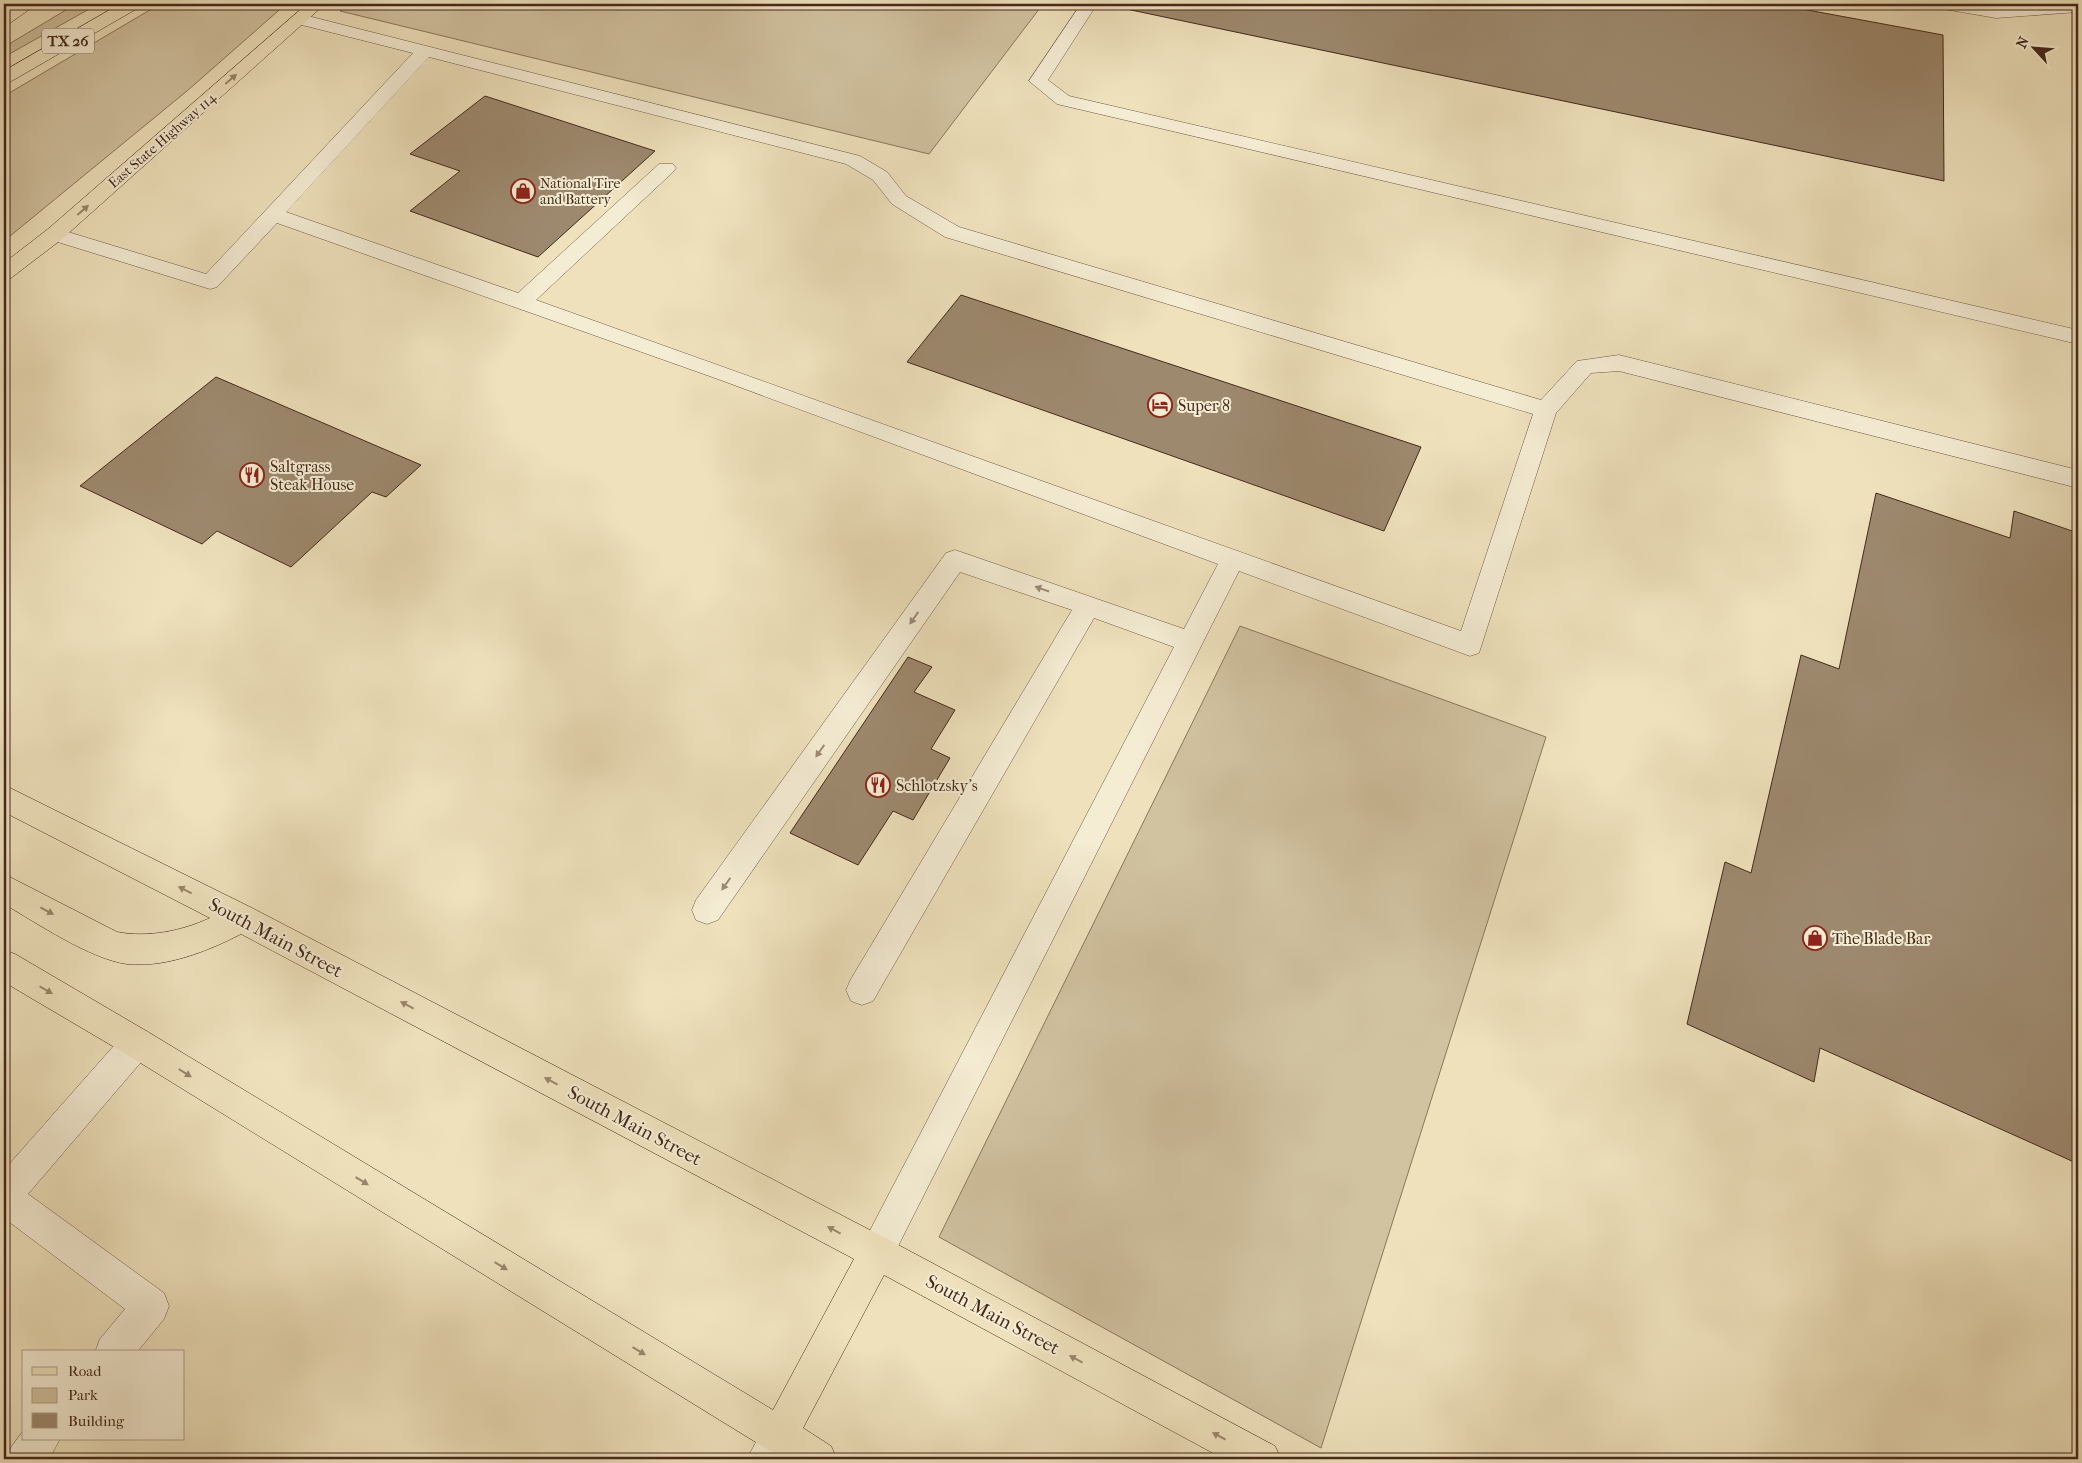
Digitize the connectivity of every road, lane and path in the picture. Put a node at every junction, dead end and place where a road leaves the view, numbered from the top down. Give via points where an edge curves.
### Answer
1 (29, 4) edge
2 (132, 4) edge
3 (317, 4) edge
4 (1090, 4) edge
5 (1944, 4) edge
6 (2078, 7) edge
7 (4, 19) edge
8 (300, 19) junction
9 (425, 50) junction
10 (4, 78) edge
11 (666, 168) dead end
12 (272, 214) junction
13 (55, 234) junction
14 (4, 273) edge
15 (520, 302) junction
16 (2078, 337) edge
17 (1546, 410) junction
18 (2078, 479) edge
19 (1233, 559) junction
20 (1088, 605) junction
21 (1190, 642) junction
22 (4, 798) edge
23 (4, 888) edge
24 (707, 910) dead end
25 (241, 918) junction
26 (4, 965) edge
27 (862, 990) dead end
28 (137, 1043) junction
29 (4, 1196) edge
30 (877, 1252) junction
31 (115, 1350) edge
32 (40, 1440) edge
33 (772, 1448) edge
34 (25, 1459) edge
35 (818, 1459) edge
36 (1262, 1459) edge

1 - 7 main road
2 - 10 main road, TX 26
3 - 8 main road, East State Highway 114
4 - 16 lane via 1038,81 1063,100
5 - 6 lane via 1996,13
8 - 9 lane
13 -> 8 main road, East State Highway 114
9 - 12 lane
9 - 17 lane via 853,160 880,176 899,200 952,232
11 - 15 lane
12 - 13 lane via 210,282
12 - 15 lane
13 - 14 main road, East State Highway 114
15 - 19 lane
17 - 18 lane via 1585,366 1619,363
17 - 19 lane via 1470,645
19 - 21 lane
20 - 21 lane
20 -> 24 lane via 955,560
20 - 27 lane
21 - 30 lane
25 -> 22 main road, South Main Street
23 -> 25 main road via 101,940 126,949 177,945 213,933
30 -> 25 main road, South Main Street
26 -> 28 main road
28 - 29 lane
28 -> 33 main road
29 - 31 lane via 151,1306
30 - 33 main road
36 -> 30 main road, South Main Street
32 - 34 lane
33 - 35 main road

